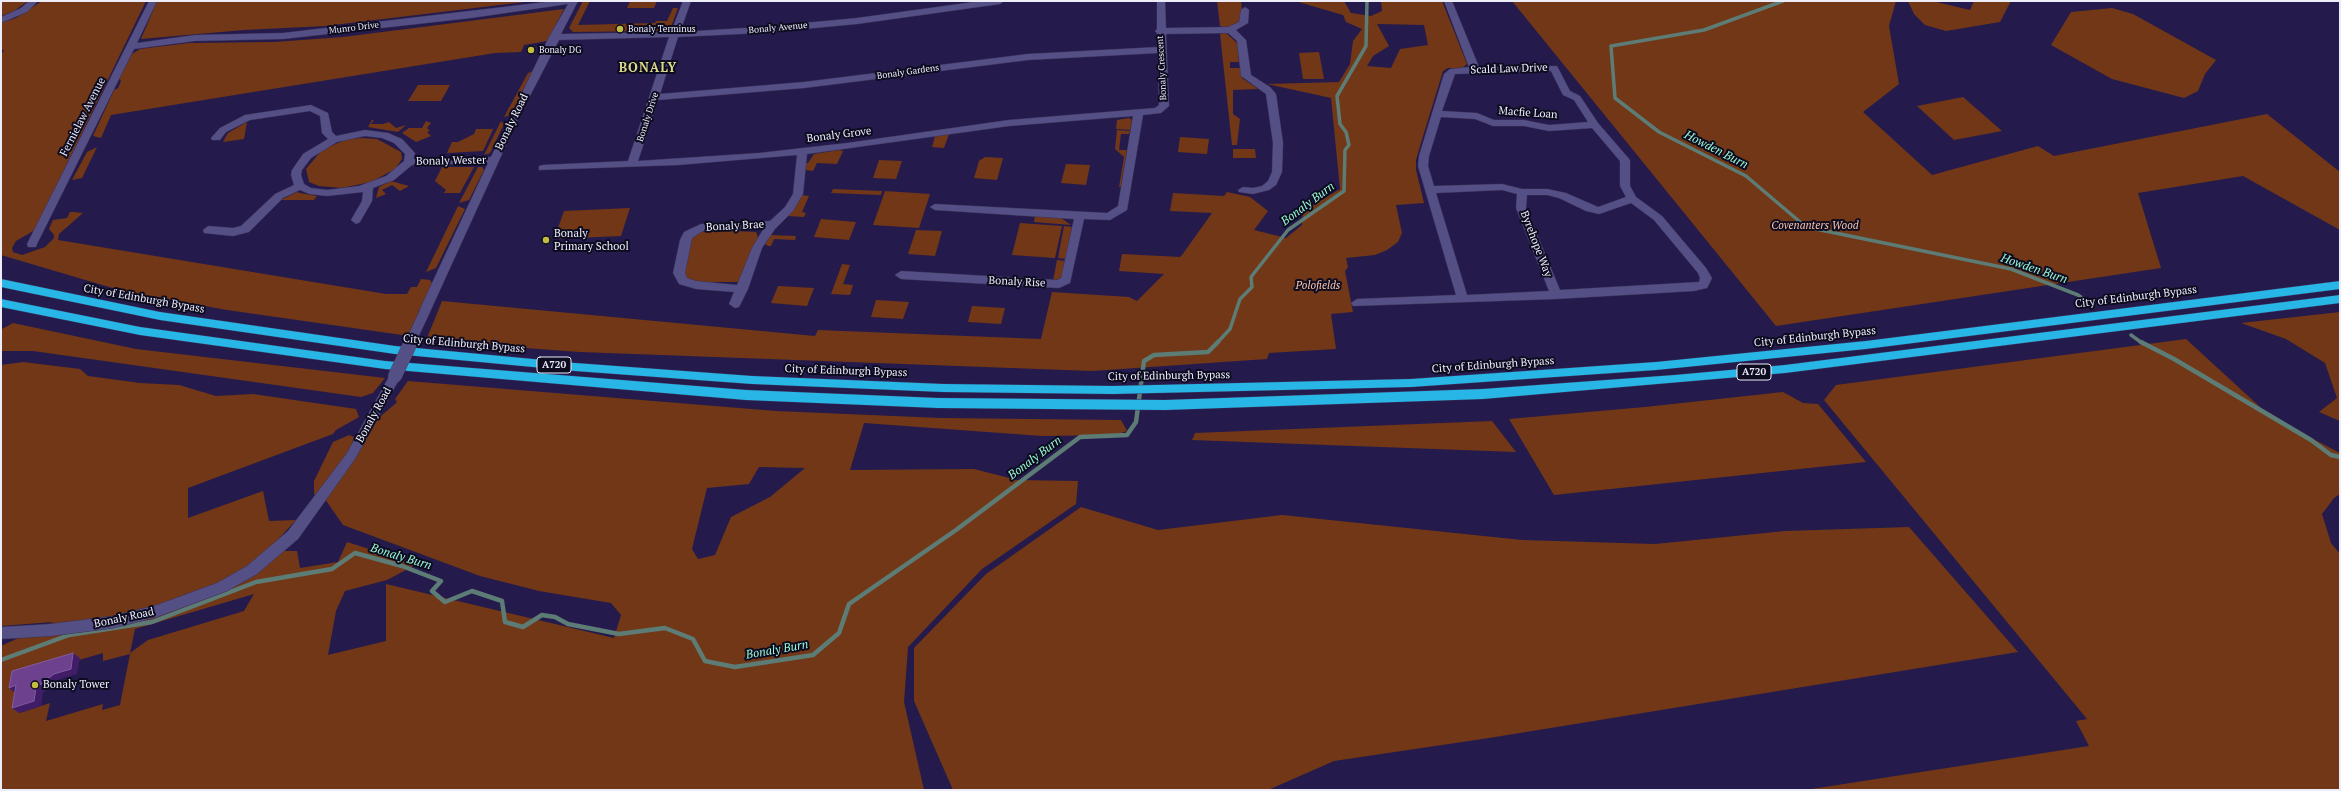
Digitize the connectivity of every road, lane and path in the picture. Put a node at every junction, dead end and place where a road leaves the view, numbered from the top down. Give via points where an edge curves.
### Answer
1 (34, 1) edge
2 (153, 1) edge
3 (574, 1) edge
4 (687, 1) edge
5 (1000, 1) edge
6 (1161, 1) edge
7 (1448, 1) edge
8 (1245, 10) dead end
9 (1, 20) edge
10 (1230, 30) junction
11 (1160, 31) junction
12 (674, 35) junction
13 (554, 37) junction
14 (132, 46) junction
15 (1162, 50) junction
16 (1475, 70) junction
17 (654, 97) junction
18 (1138, 114) junction
19 (1437, 114) junction
20 (1595, 125) junction
21 (216, 138) dead end
22 (334, 139) junction
23 (802, 151) junction
24 (494, 160) junction
25 (409, 162) junction
26 (632, 164) junction
27 (543, 168) dead end
28 (300, 186) junction
29 (368, 188) junction
30 (1243, 190) dead end
31 (1430, 190) junction
32 (1522, 192) junction
33 (1632, 199) junction
34 (935, 207) dead end
35 (1080, 215) junction
36 (356, 220) dead end
37 (773, 224) junction
38 (208, 230) dead end
39 (32, 244) dead end
40 (901, 275) dead end
41 (1, 283) edge
42 (2340, 285) edge
43 (742, 288) junction
44 (1556, 295) junction
45 (1463, 299) junction
46 (2340, 299) edge
47 (1, 303) edge
48 (1357, 303) dead end
49 (735, 304) dead end
50 (1, 633) edge

1 - 9 street via 24,10
2 - 14 street, Fernielaw Avenue
3 - 13 street, Bonaly Road
3 - 14 street, Munro Drive via 306,33 194,38
4 - 12 street, Bonaly Drive
5 - 12 street, Bonaly Avenue via 857,21
6 - 11 street, Bonaly Crescent
7 - 16 street
8 - 10 street via 1243,23
10 - 11 street
10 - 30 street via 1241,40 1246,76 1271,94 1278,143 1277,172 1272,183 1259,190
11 - 15 street, Bonaly Crescent
12 - 13 street, Bonaly Avenue
12 - 17 street, Bonaly Drive
13 - 24 street, Bonaly Road
14 - 39 street, Fernielaw Avenue
15 - 17 street, Bonaly Gardens via 1028,57 804,85
15 - 18 street, Bonaly Crescent via 1164,106 1158,111
16 - 19 street, Scald Law Drive via 1450,72
16 - 20 street, Scald Law Drive via 1554,68 1566,93 1577,98
17 - 26 street, Bonaly Drive
18 - 23 street, Bonaly Grove via 1009,123
18 - 35 street via 1123,208 1103,217
19 - 20 street, Macfie Loan via 1477,116 1493,123 1524,123 1549,128
19 - 31 street, Scald Law Drive via 1423,166
20 - 33 street, Scald Law Drive via 1625,160 1625,186
21 - 22 street via 223,130 248,117 311,108 325,115 327,133
22 - 25 street, Bonaly Wester via 360,133 392,138 410,153
22 - 28 street, Bonaly Wester via 302,162 296,175
23 - 26 street, Bonaly Grove
23 - 37 street, Bonaly Brae via 798,194 789,209
24 - 25 street, Bonaly Wester
24 - 50 street, Bonaly Road, bridge via 395,376 351,456 294,535 252,570 222,587 157,611 121,620 51,630
25 - 29 street, Bonaly Wester via 390,178
26 - 27 street, Bonaly Grove
28 - 29 street, Bonaly Wester via 309,191 327,193
28 - 38 street via 279,196 245,229 232,232
29 - 36 street via 367,201
31 - 32 street via 1502,187
31 - 45 street, Scald Law Drive
32 - 33 street via 1562,195 1599,211
32 - 44 street, Byrehope Way via 1522,208
33 - 44 street via 1658,218 1702,271 1706,278 1703,285
34 - 35 street
35 - 40 street, Bonaly Rise via 1066,280 1059,284
37 - 43 street, Bonaly Brae via 757,248
37 - 43 street, Bonaly Brae via 701,228 688,235 685,240 679,273 683,281 696,285
41 - 42 highway, City of Edinburgh Bypass / A720 via 160,316 395,350 575,368 752,380 943,388 1113,390 1411,383 1656,366 1866,345
43 - 49 street, Bonaly Brae
44 - 45 street
45 - 48 street
46 - 47 highway, A720 via 1793,368 1682,379 1483,394 1165,405 938,403 746,395 385,365 140,331

